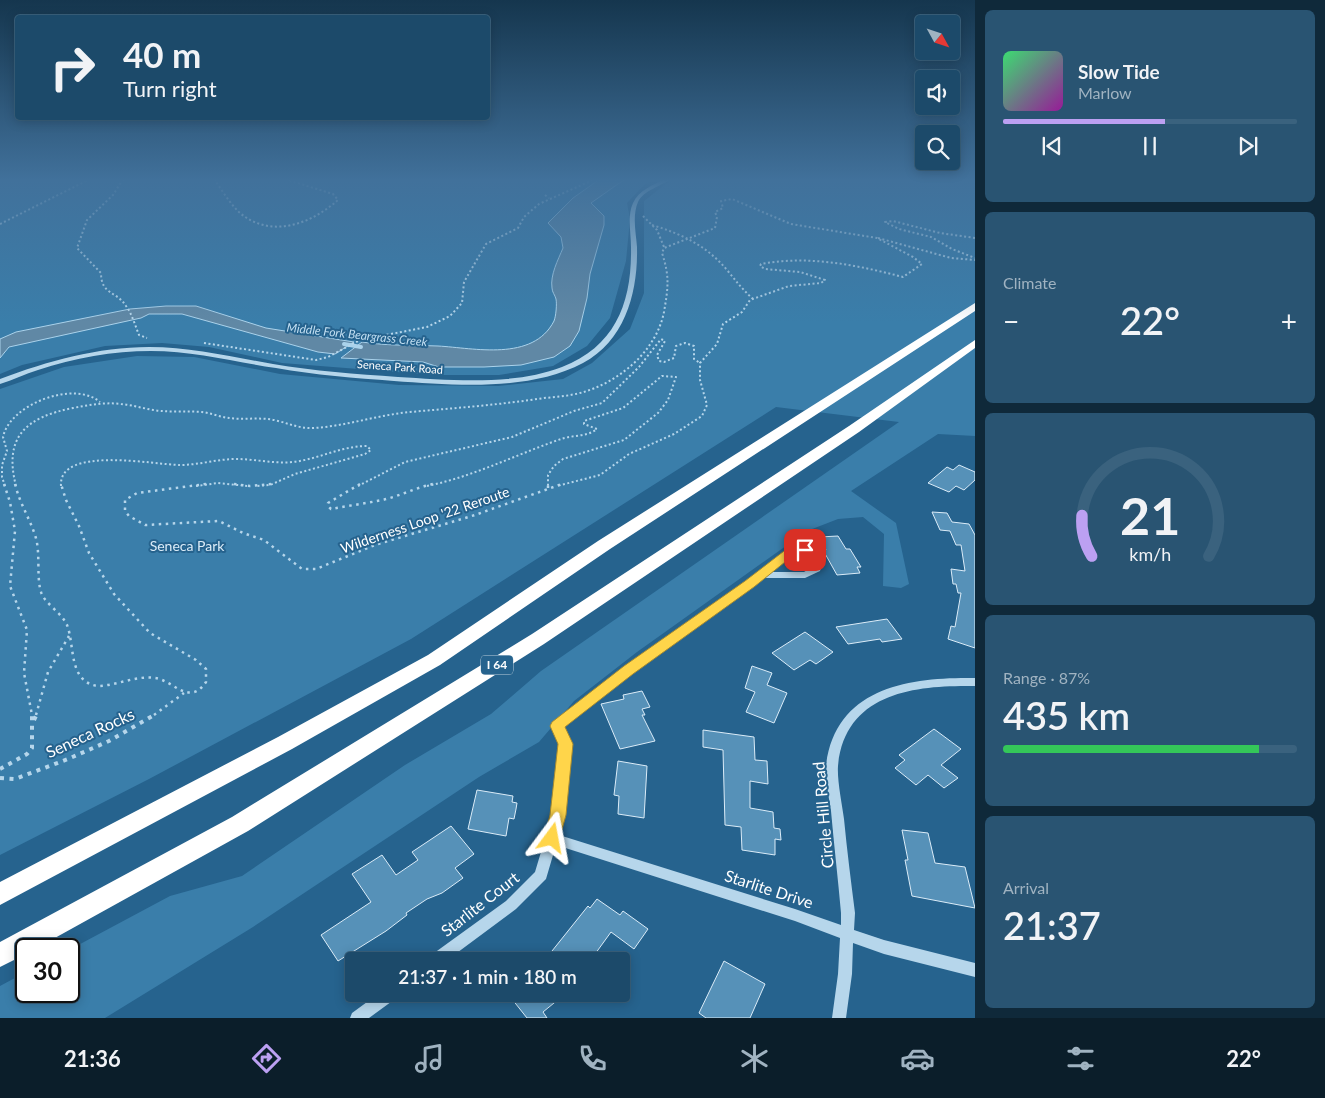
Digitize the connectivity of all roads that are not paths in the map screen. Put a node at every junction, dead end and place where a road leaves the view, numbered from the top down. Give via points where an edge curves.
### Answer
1 (634, 227) edge
2 (975, 306) edge
3 (975, 343) edge
4 (2, 381) edge
5 (761, 575) junction
6 (975, 682) edge
7 (552, 838) junction
8 (0, 894) edge
9 (848, 934) junction
10 (447, 952) edge
11 (0, 955) edge
12 (975, 970) edge
13 (379, 1002) edge
14 (357, 1018) edge
15 (839, 1018) edge

1 - 4 street, Seneca Park Road via 632,287 623,318 601,348 556,371 502,380 418,380 315,372 180,350 150,349 81,357
2 - 8 highway via 604,544 434,660
3 - 11 highway, I 64 via 854,430 538,640 240,824
5 - 5 street via 792,550 805,550 814,554 818,561 817,569 805,574
5 - 7 street, Starlite Court via 628,670 557,726 566,744 558,815
6 - 9 street, Circle Hill Road via 916,684 882,694 856,712 838,736 832,767
7 - 9 street, Starlite Drive
7 - 10 street, Starlite Court via 541,876 532,886
9 - 12 street, Starlite Drive via 884,947
9 - 15 street, Circle Hill Road
13 - 14 street

